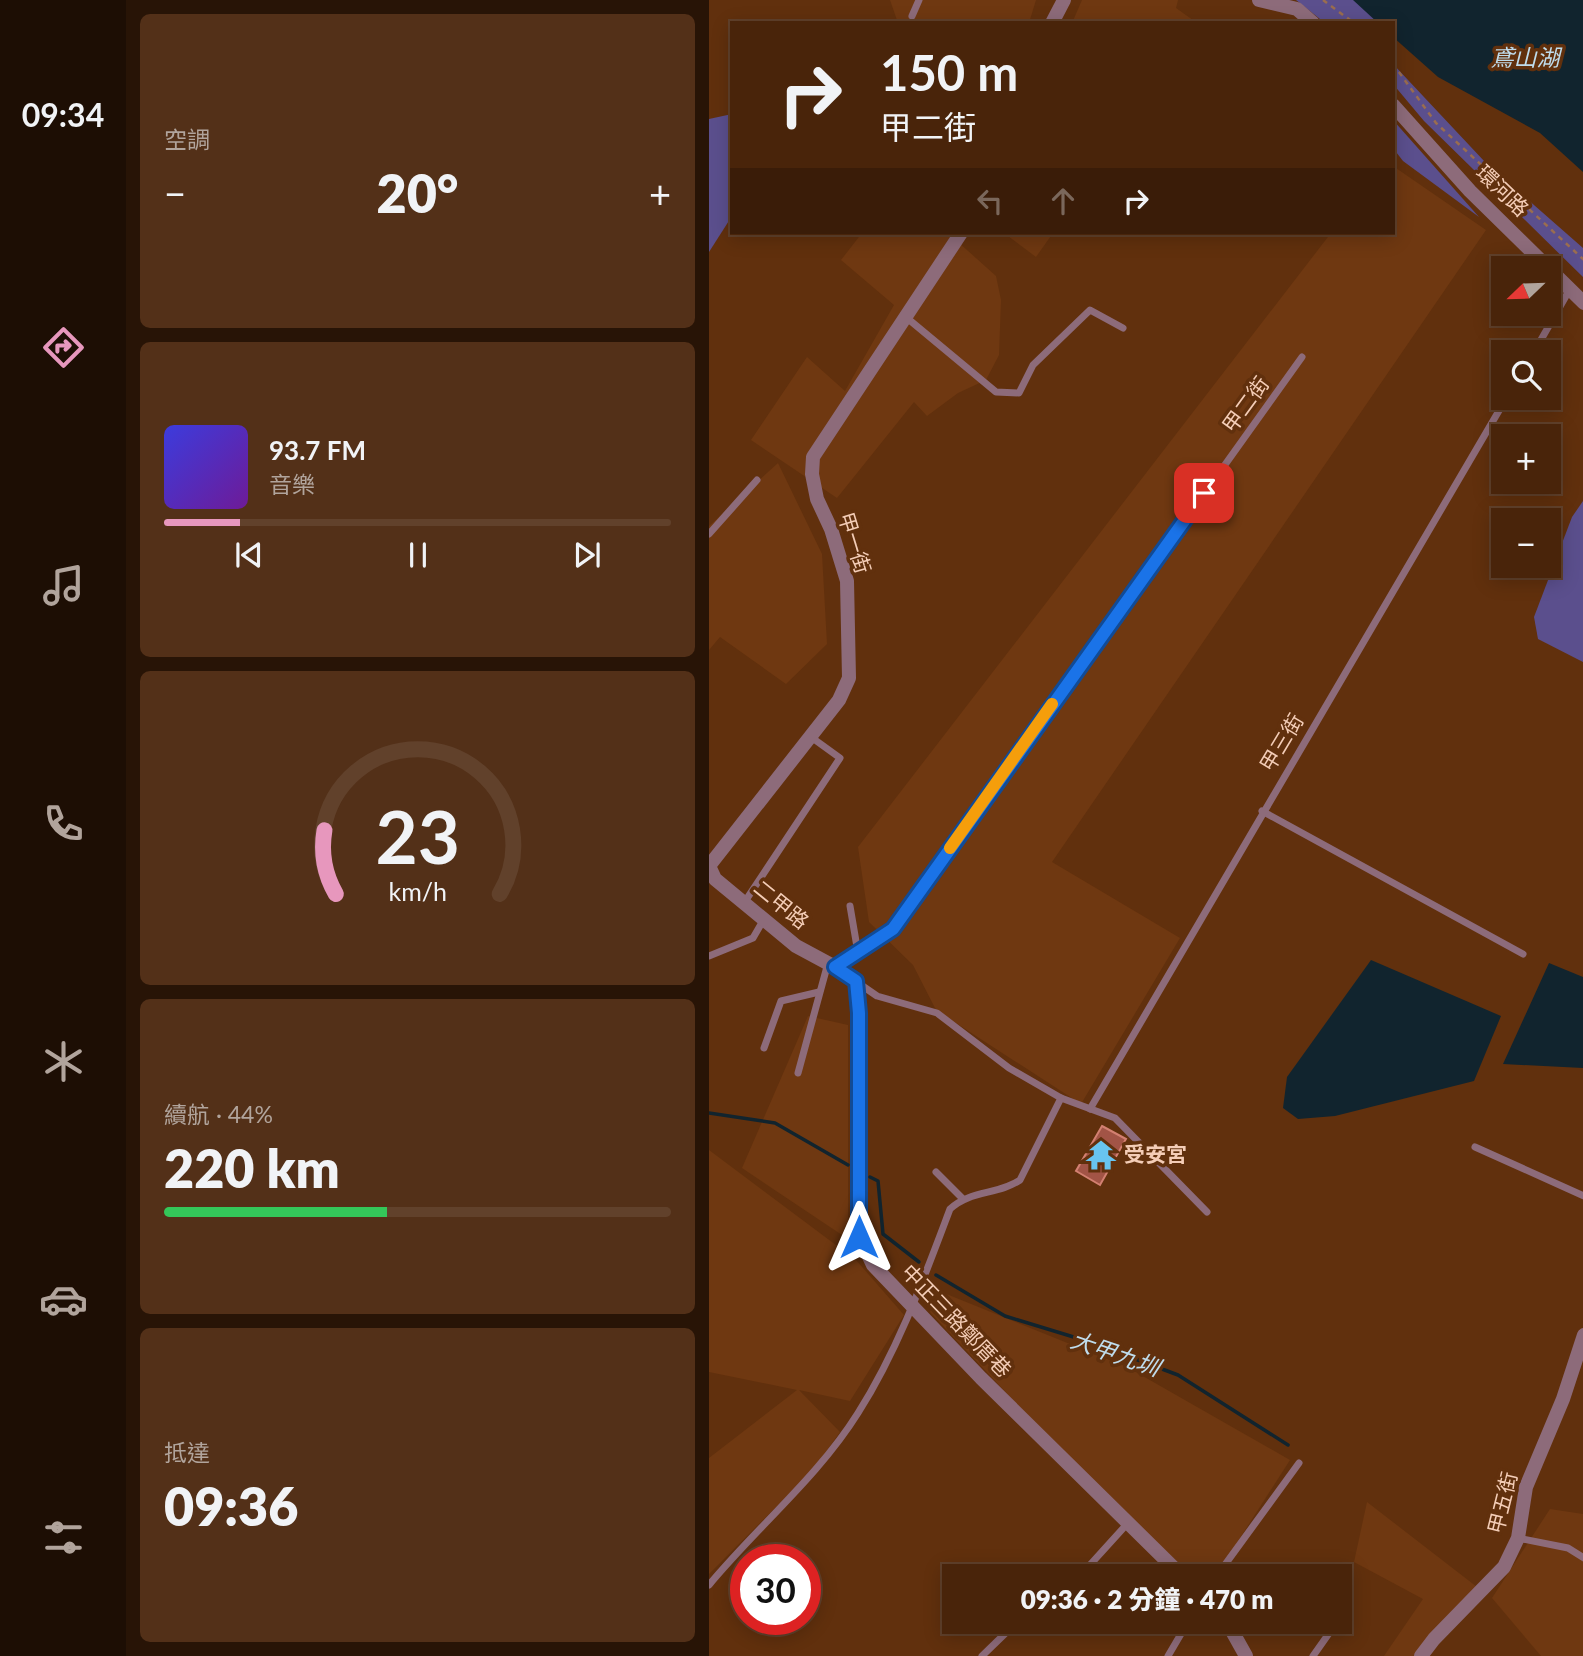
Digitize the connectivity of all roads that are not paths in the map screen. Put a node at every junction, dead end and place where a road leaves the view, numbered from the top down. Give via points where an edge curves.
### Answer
1 (919, 0) edge
2 (1064, 0) edge
3 (1259, 0) edge
4 (913, 16) dead end
5 (1054, 21) edge
6 (1311, 21) edge
7 (1395, 107) edge
8 (960, 235) edge
9 (1570, 288) junction
10 (1583, 303) edge
11 (907, 318) junction
12 (1123, 328) dead end
13 (1541, 340) edge
14 (1302, 357) dead end
15 (1499, 410) edge
16 (757, 480) dead end
17 (709, 534) edge
18 (810, 736) junction
19 (1262, 811) junction
20 (711, 875) edge
21 (744, 903) junction
22 (850, 906) dead end
23 (764, 919) junction
24 (858, 953) junction
25 (1523, 954) dead end
26 (709, 956) edge
27 (832, 965) junction
28 (856, 981) junction
29 (819, 992) junction
30 (764, 1048) dead end
31 (798, 1073) dead end
32 (1061, 1098) junction
33 (1090, 1109) junction
34 (1475, 1147) dead end
35 (936, 1172) dead end
36 (1583, 1196) edge
37 (962, 1198) junction
38 (1207, 1212) dead end
39 (913, 1307) junction
40 (1583, 1335) edge
41 (1299, 1463) dead end
42 (1128, 1523) junction
43 (1518, 1538) junction
44 (1583, 1558) edge
45 (1091, 1564) edge
46 (1170, 1564) edge
47 (1225, 1564) edge
48 (709, 1585) edge
49 (1005, 1634) edge
50 (1181, 1634) edge
51 (1234, 1634) edge
52 (1329, 1634) edge
53 (982, 1656) edge
54 (1168, 1656) edge
55 (1246, 1656) edge
56 (1313, 1656) edge
57 (1421, 1656) edge

1 - 4 lane
2 - 5 street
3 - 6 street via 1297,9
7 - 9 street, 環河路 via 1470,191
8 - 11 street, 甲一街
9 - 10 street, 環河路
9 - 13 lane
11 - 12 lane via 996,392 1019,393 1033,365 1090,310
11 - 18 street, 甲一街 via 813,457 817,499 847,581 849,678 839,700
14 - 24 lane, 甲二街 via 893,929
15 - 19 lane, 甲三街
16 - 17 lane
18 - 20 street, 甲一街
18 - 21 lane via 840,758
19 - 25 lane
19 - 33 lane, 甲三街
20 - 21 street, 二甲路
21 - 23 street, 二甲路
22 - 24 lane
23 - 26 lane via 753,939
23 - 27 street, 二甲路 via 795,946
24 - 27 lane, 甲二街
27 - 28 lane
27 - 29 lane
28 - 32 lane via 878,996 937,1013 1009,1068
28 - 39 street, 中正三路鄭厝巷 via 859,1237 873,1265
29 - 30 lane via 781,1000
29 - 31 lane
32 - 33 lane
32 - 37 lane via 1020,1180
33 - 38 lane via 1115,1118
34 - 36 lane
35 - 37 lane
37 - 39 lane via 950,1209
39 - 42 street, 中正三路鄭厝巷
39 - 48 lane via 851,1423 812,1475
40 - 43 street, 甲五街 via 1563,1399 1526,1487
41 - 47 lane
42 - 45 lane
42 - 46 street, 中正三路鄭厝巷
43 - 44 lane via 1568,1548
43 - 57 street, 甲五街 via 1504,1567
49 - 53 lane
50 - 54 lane
51 - 55 street
52 - 56 lane

